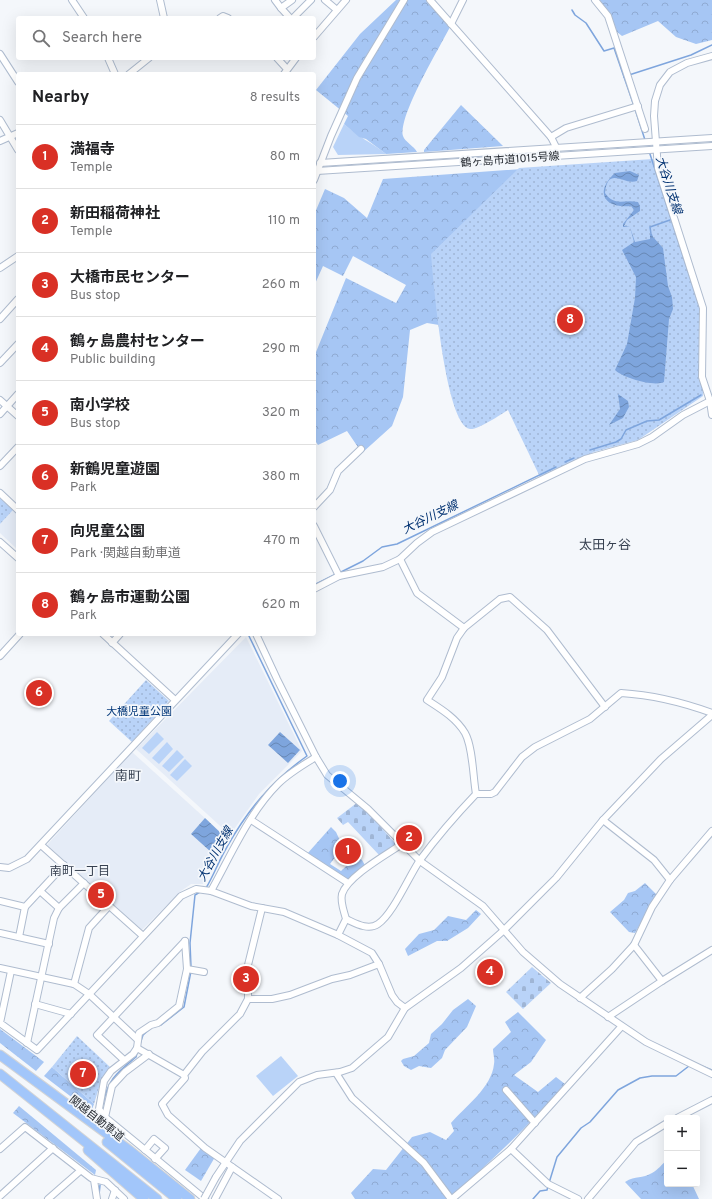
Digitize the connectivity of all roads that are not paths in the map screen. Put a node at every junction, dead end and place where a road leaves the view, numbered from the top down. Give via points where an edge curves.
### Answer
1 (72, 0) edge
2 (160, 0) edge
3 (275, 0) edge
4 (292, 0) edge
5 (300, 0) edge
6 (325, 0) edge
7 (346, 0) edge
8 (404, 0) edge
9 (430, 0) edge
10 (463, 0) edge
11 (595, 0) edge
12 (308, 2) edge
13 (281, 8) junction
14 (337, 10) junction
15 (83, 16) edge
16 (164, 16) edge
17 (288, 16) edge
18 (295, 16) edge
19 (451, 24) junction
20 (316, 35) edge
21 (0, 54) edge
22 (712, 56) edge
23 (109, 60) edge
24 (146, 60) edge
25 (278, 60) edge
26 (294, 60) edge
27 (286, 71) edge
28 (114, 72) edge
29 (132, 72) edge
30 (16, 79) edge
31 (638, 106) junction
32 (0, 120) edge
33 (645, 129) dead end
34 (16, 134) edge
35 (10, 137) junction
36 (551, 137) junction
37 (712, 138) edge
38 (0, 141) edge
39 (656, 142) junction
40 (712, 146) edge
41 (16, 147) edge
42 (557, 148) junction
43 (656, 150) junction
44 (320, 162) junction
45 (317, 171) junction
46 (316, 174) edge
47 (16, 257) edge
48 (0, 268) edge
49 (16, 300) edge
50 (0, 319) edge
51 (16, 346) edge
52 (0, 363) edge
53 (16, 396) edge
54 (0, 400) edge
55 (711, 401) edge
56 (7, 406) junction
57 (0, 414) edge
58 (16, 414) edge
59 (712, 415) edge
60 (16, 448) edge
61 (362, 449) dead end
62 (0, 466) edge
63 (0, 493) edge
64 (316, 505) edge
65 (16, 508) edge
66 (316, 530) edge
67 (0, 542) edge
68 (16, 556) edge
69 (400, 559) junction
70 (339, 576) junction
71 (316, 588) edge
72 (464, 628) junction
73 (18, 636) edge
74 (104, 636) edge
75 (118, 636) edge
76 (236, 636) edge
77 (257, 636) edge
78 (112, 643) junction
79 (0, 656) edge
80 (175, 700) junction
81 (605, 707) junction
82 (712, 714) edge
83 (316, 757) junction
84 (476, 794) junction
85 (251, 820) junction
86 (603, 820) junction
87 (712, 831) edge
88 (402, 844) junction
89 (41, 845) junction
90 (420, 861) junction
91 (64, 865) junction
92 (0, 868) edge
93 (670, 880) junction
94 (84, 882) junction
95 (348, 883) junction
96 (40, 891) junction
97 (211, 891) junction
98 (0, 901) edge
99 (109, 906) junction
100 (25, 907) junction
101 (59, 908) junction
102 (262, 908) junction
103 (346, 919) junction
104 (503, 930) junction
105 (0, 933) edge
106 (338, 935) junction
107 (143, 936) junction
108 (19, 937) junction
109 (49, 944) junction
110 (634, 945) junction
111 (712, 950) edge
112 (380, 964) junction
113 (0, 968) edge
114 (187, 969) junction
115 (11, 970) junction
116 (204, 972) dead end
117 (40, 977) junction
118 (662, 981) junction
119 (74, 984) junction
120 (89, 994) junction
121 (580, 998) junction
122 (248, 999) junction
123 (34, 1004) junction
124 (405, 1008) junction
125 (71, 1014) junction
126 (114, 1017) junction
127 (608, 1017) junction
128 (621, 1027) junction
129 (137, 1039) junction
130 (27, 1043) junction
131 (137, 1048) junction
132 (149, 1054) junction
133 (0, 1055) edge
134 (0, 1059) edge
135 (124, 1060) junction
136 (336, 1073) junction
137 (712, 1074) edge
138 (184, 1075) junction
139 (3, 1076) edge
140 (506, 1090) dead end
141 (712, 1100) edge
142 (683, 1115) edge
143 (105, 1117) junction
144 (535, 1123) junction
145 (664, 1125) edge
146 (52, 1148) junction
147 (0, 1149) edge
148 (511, 1149) junction
149 (145, 1150) junction
150 (155, 1159) junction
151 (224, 1163) junction
152 (232, 1167) junction
153 (80, 1171) junction
154 (94, 1180) junction
155 (114, 1190) junction
156 (0, 1196) edge
157 (48, 1199) edge
158 (97, 1199) edge
159 (112, 1199) edge
160 (124, 1199) edge
161 (144, 1199) edge
162 (157, 1199) edge
163 (177, 1199) edge
164 (190, 1199) edge
165 (205, 1199) edge
166 (214, 1199) edge
167 (278, 1199) edge
168 (452, 1199) edge
169 (578, 1199) edge
170 (588, 1199) edge

1 - 15 street
2 - 16 street
3 - 13 street
4 - 13 street
5 - 12 street
6 - 14 street
7 - 14 street
8 - 44 street via 357,78
9 - 19 street
10 - 19 street
11 - 31 street via 608,16
12 - 18 street
13 - 17 street
14 - 20 street
19 - 36 street
21 - 30 street
22 - 39 street via 670,72 660,85 654,101
23 - 28 street
24 - 29 street
25 - 27 street
26 - 27 street
31 - 33 street
31 - 36 street via 566,128
32 - 35 street
34 - 35 street
35 - 38 street
35 - 41 street
36 - 42 street
37 - 39 street, 鶴ヶ島市道1015号線
39 - 42 street, 鶴ヶ島市道1015号線
39 - 43 street
40 - 43 street, 鶴ヶ島市道1015号線
42 - 44 street, 鶴ヶ島市道1015号線
43 - 45 street, 鶴ヶ島市道1015号線
43 - 55 street via 658,168 703,308 702,377
44 - 45 street
45 - 46 street
47 - 48 street
49 - 50 street
51 - 52 street
53 - 56 street
54 - 56 street
55 - 59 street
55 - 69 street via 683,415 638,444 585,459 432,532
56 - 57 street
56 - 58 street
60 - 62 street
61 - 64 street via 338,471 330,490
63 - 65 street
66 - 70 street
67 - 68 street
69 - 70 street via 383,566
69 - 72 street via 417,593
70 - 71 street
72 - 81 street via 500,598 510,597 547,630
72 - 84 street via 457,638 442,677 427,700 453,719 465,734
73 - 79 street
74 - 78 street
75 - 78 street
76 - 80 street
77 - 83 street
78 - 80 street
80 - 89 street
81 - 82 street via 621,692 649,695 692,705
81 - 84 street via 590,719 535,747 522,757 495,792
82 - 86 street via 661,759
83 - 85 street via 278,784
83 - 88 street via 327,775 368,809
84 - 90 street
85 - 95 street
85 - 97 street
86 - 93 street via 654,860
86 - 104 street via 556,878
87 - 93 street
88 - 90 street
88 - 95 street
89 - 91 street
89 - 92 street via 27,859 9,868
90 - 103 street via 393,906 378,925 362,926
90 - 104 street via 483,906
91 - 94 street
91 - 96 street
93 - 110 street via 652,907
94 - 99 street
94 - 101 street
95 - 103 street via 342,895
96 - 100 street
96 - 101 street
97 - 102 street
97 - 107 street via 196,889 182,896
98 - 100 street
99 - 107 street
99 - 119 street via 89,928
100 - 108 street
101 - 109 street via 54,918
102 - 106 street via 284,912
102 - 122 street via 248,965
103 - 106 street
104 - 121 street via 534,961
104 - 124 street via 461,968
105 - 108 street
106 - 112 street via 372,953
107 - 120 street
108 - 109 street
109 - 117 street
110 - 118 street
110 - 121 street
111 - 118 street
112 - 122 street via 290,995 272,999
112 - 124 street via 392,995
113 - 115 street
114 - 116 street
114 - 126 street via 185,942
114 - 129 street via 179,1006 158,1023 139,1033
115 - 117 street
115 - 130 street via 0,1023
117 - 119 street
117 - 123 street
118 - 127 street
119 - 120 street
120 - 125 street
120 - 126 street
121 - 127 street
122 - 138 street via 240,1014 202,1052
123 - 125 street
123 - 130 street
124 - 136 street via 388,1037 376,1049 352,1068
125 - 130 street via 37,1050
126 - 129 street
126 - 135 street via 97,1035
127 - 128 street
128 - 137 street
128 - 144 street
129 - 131 street
131 - 132 street
131 - 135 street
132 - 138 street
132 - 143 street via 125,1072 112,1086
133 - 164 highway via 129,1150
134 - 163 highway, 関越自動車道
135 - 143 street via 104,1081 99,1110
136 - 151 street via 317,1075 299,1082 240,1141
136 - 168 street via 352,1098 424,1163
138 - 151 street via 185,1078 162,1104 163,1109 204,1148
139 - 161 highway
139 - 162 highway
140 - 144 street
141 - 142 street
143 - 149 street
144 - 148 street
145 - 170 street via 636,1142
146 - 147 street via 25,1127
146 - 153 street
146 - 156 street
148 - 168 street
148 - 169 street via 548,1184
149 - 150 street
149 - 150 street via 154,1139 165,1148
150 - 165 street
151 - 152 street
151 - 165 street, bridge
152 - 166 street
152 - 167 street
153 - 154 street
153 - 157 street
154 - 155 street via 106,1182
154 - 158 street
155 - 159 street
155 - 160 street

